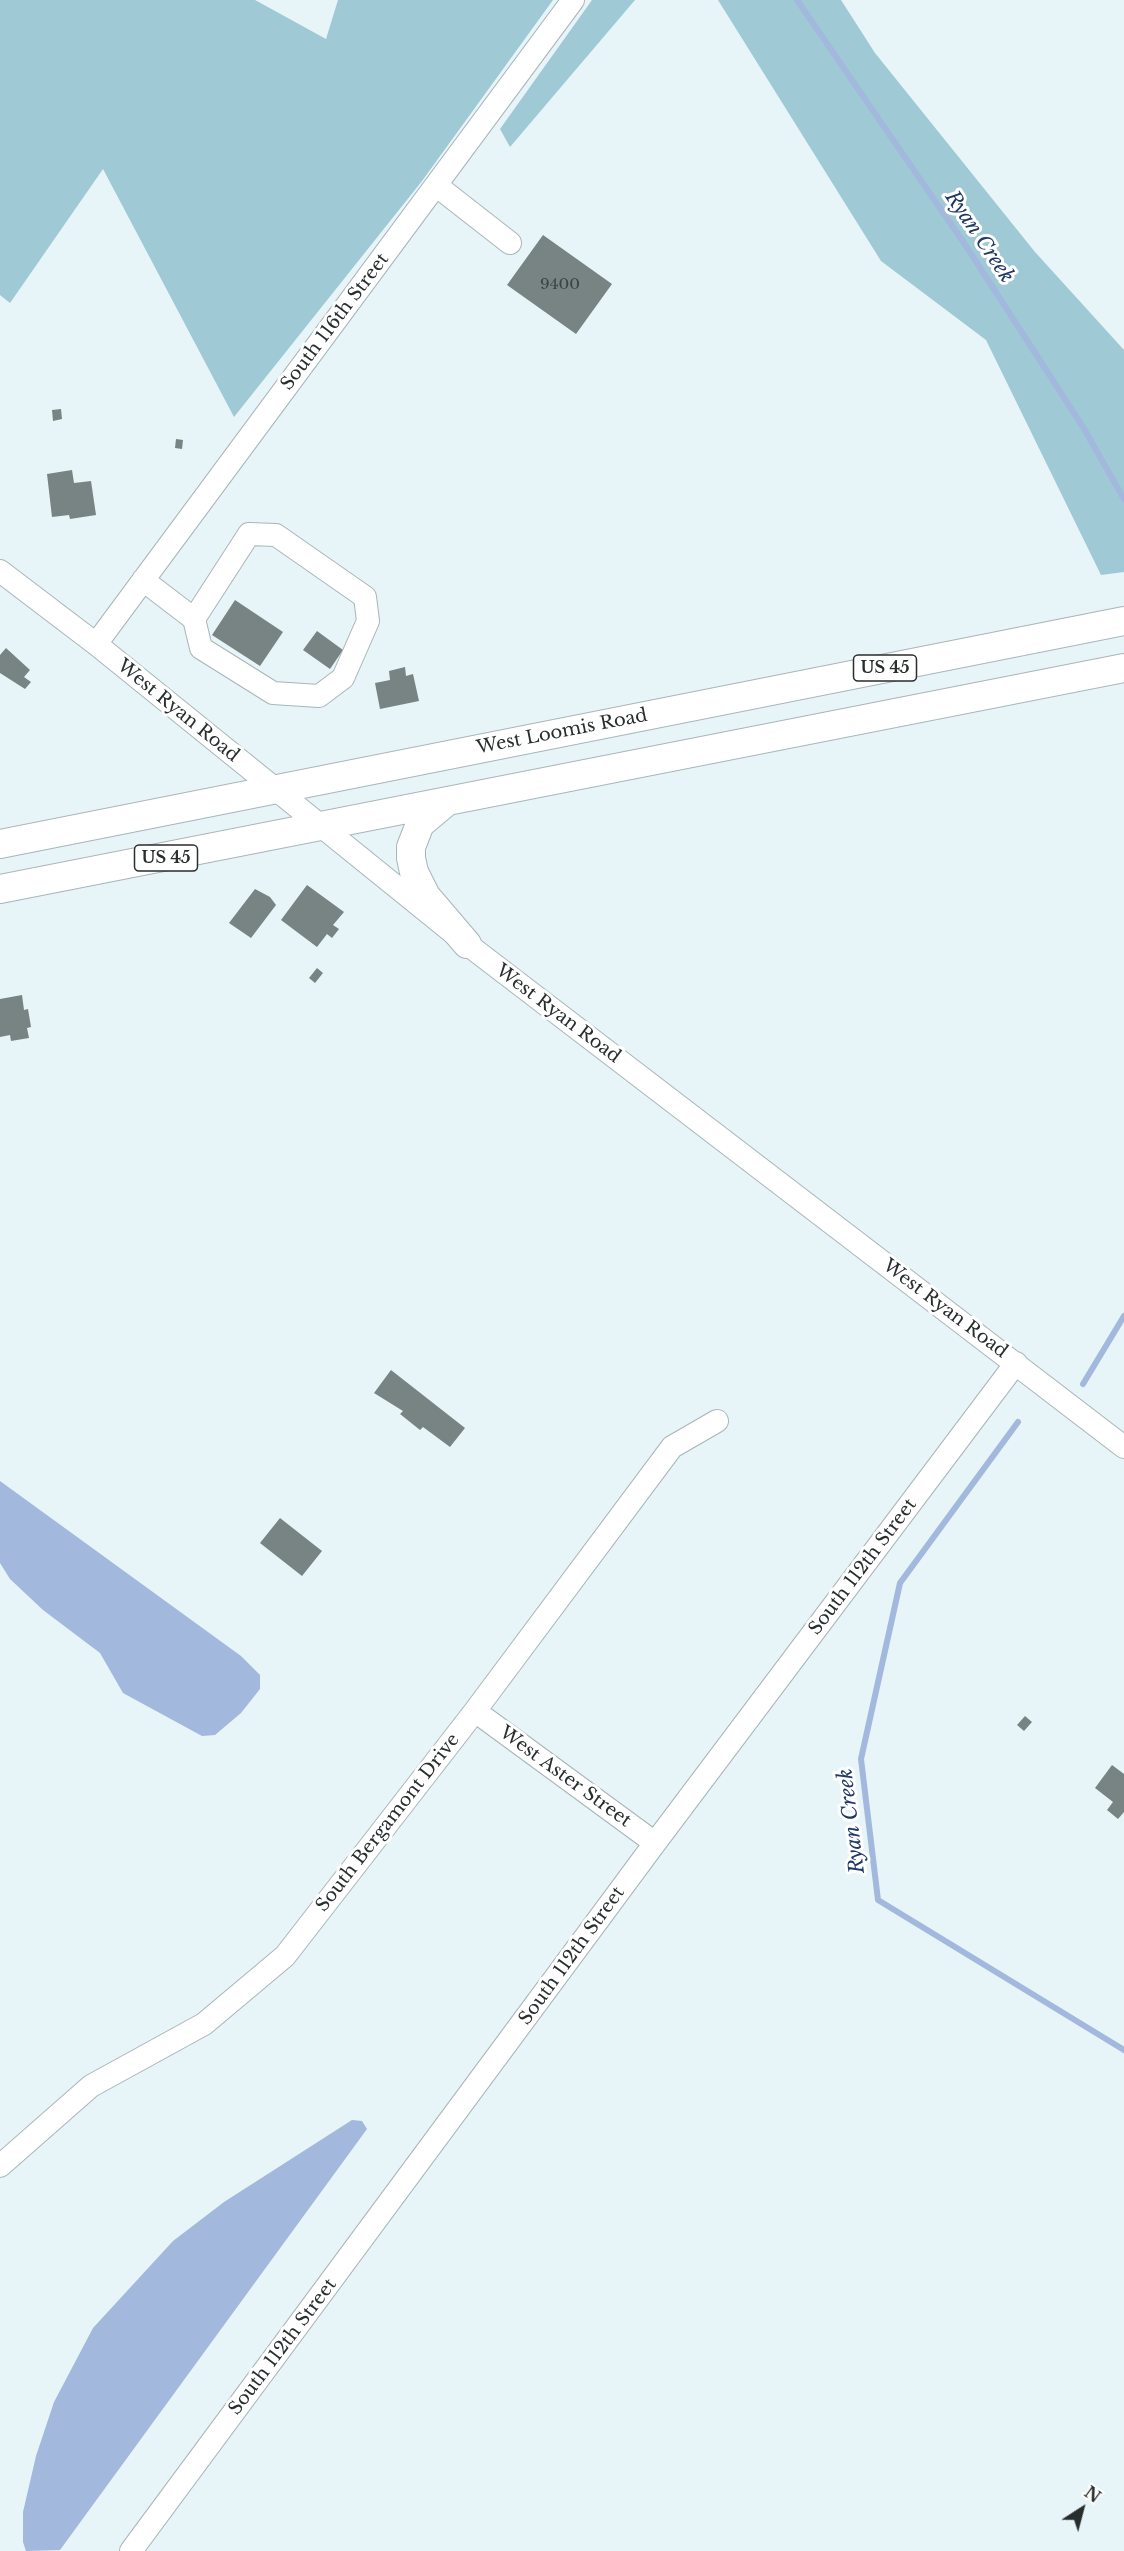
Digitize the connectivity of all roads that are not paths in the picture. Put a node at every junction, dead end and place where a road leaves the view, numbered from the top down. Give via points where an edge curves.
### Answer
1 (573, 0) edge
2 (437, 186) junction
3 (510, 243) dead end
4 (0, 571) edge
5 (143, 580) junction
6 (194, 619) junction
7 (1124, 621) edge
8 (96, 644) junction
9 (936, 658) junction
10 (1124, 668) edge
11 (946, 704) junction
12 (275, 790) junction
13 (446, 803) junction
14 (324, 828) junction
15 (0, 844) edge
16 (0, 889) edge
17 (467, 944) junction
18 (1016, 1363) junction
19 (717, 1421) dead end
20 (1124, 1448) edge
21 (475, 1711) junction
22 (655, 1843) junction
23 (0, 2166) edge
24 (131, 2551) edge

1 - 2 street, South 116th Street
2 - 3 street
2 - 5 street, South 116th Street
4 - 8 street, West Ryan Road
5 - 6 street
5 - 8 street, South 116th Street
6 - 6 street via 201,648 273,693 319,696 343,678 368,621 364,597 276,535 249,534
7 - 9 main road, West Loomis Road / US 45
8 - 12 street, West Ryan Road
9 - 11 main road
9 - 12 main road, West Loomis Road / US 45
10 - 11 main road, US 45
11 - 13 main road, US 45 via 616,766
12 - 14 street, West Ryan Road
12 - 15 main road, West Loomis Road / US 45
13 - 14 main road, US 45
13 - 17 main road via 420,824 411,858 426,896
14 - 16 main road, US 45
14 - 17 street, West Ryan Road
17 - 18 street, West Ryan Road
18 - 20 street, West Ryan Road
18 - 22 street, South 112th Street
19 - 21 street, South Bergamont Drive via 672,1447
21 - 22 street, West Aster Street
21 - 23 street, South Bergamont Drive via 285,1956 204,2024 91,2086
22 - 24 street, South 112th Street

